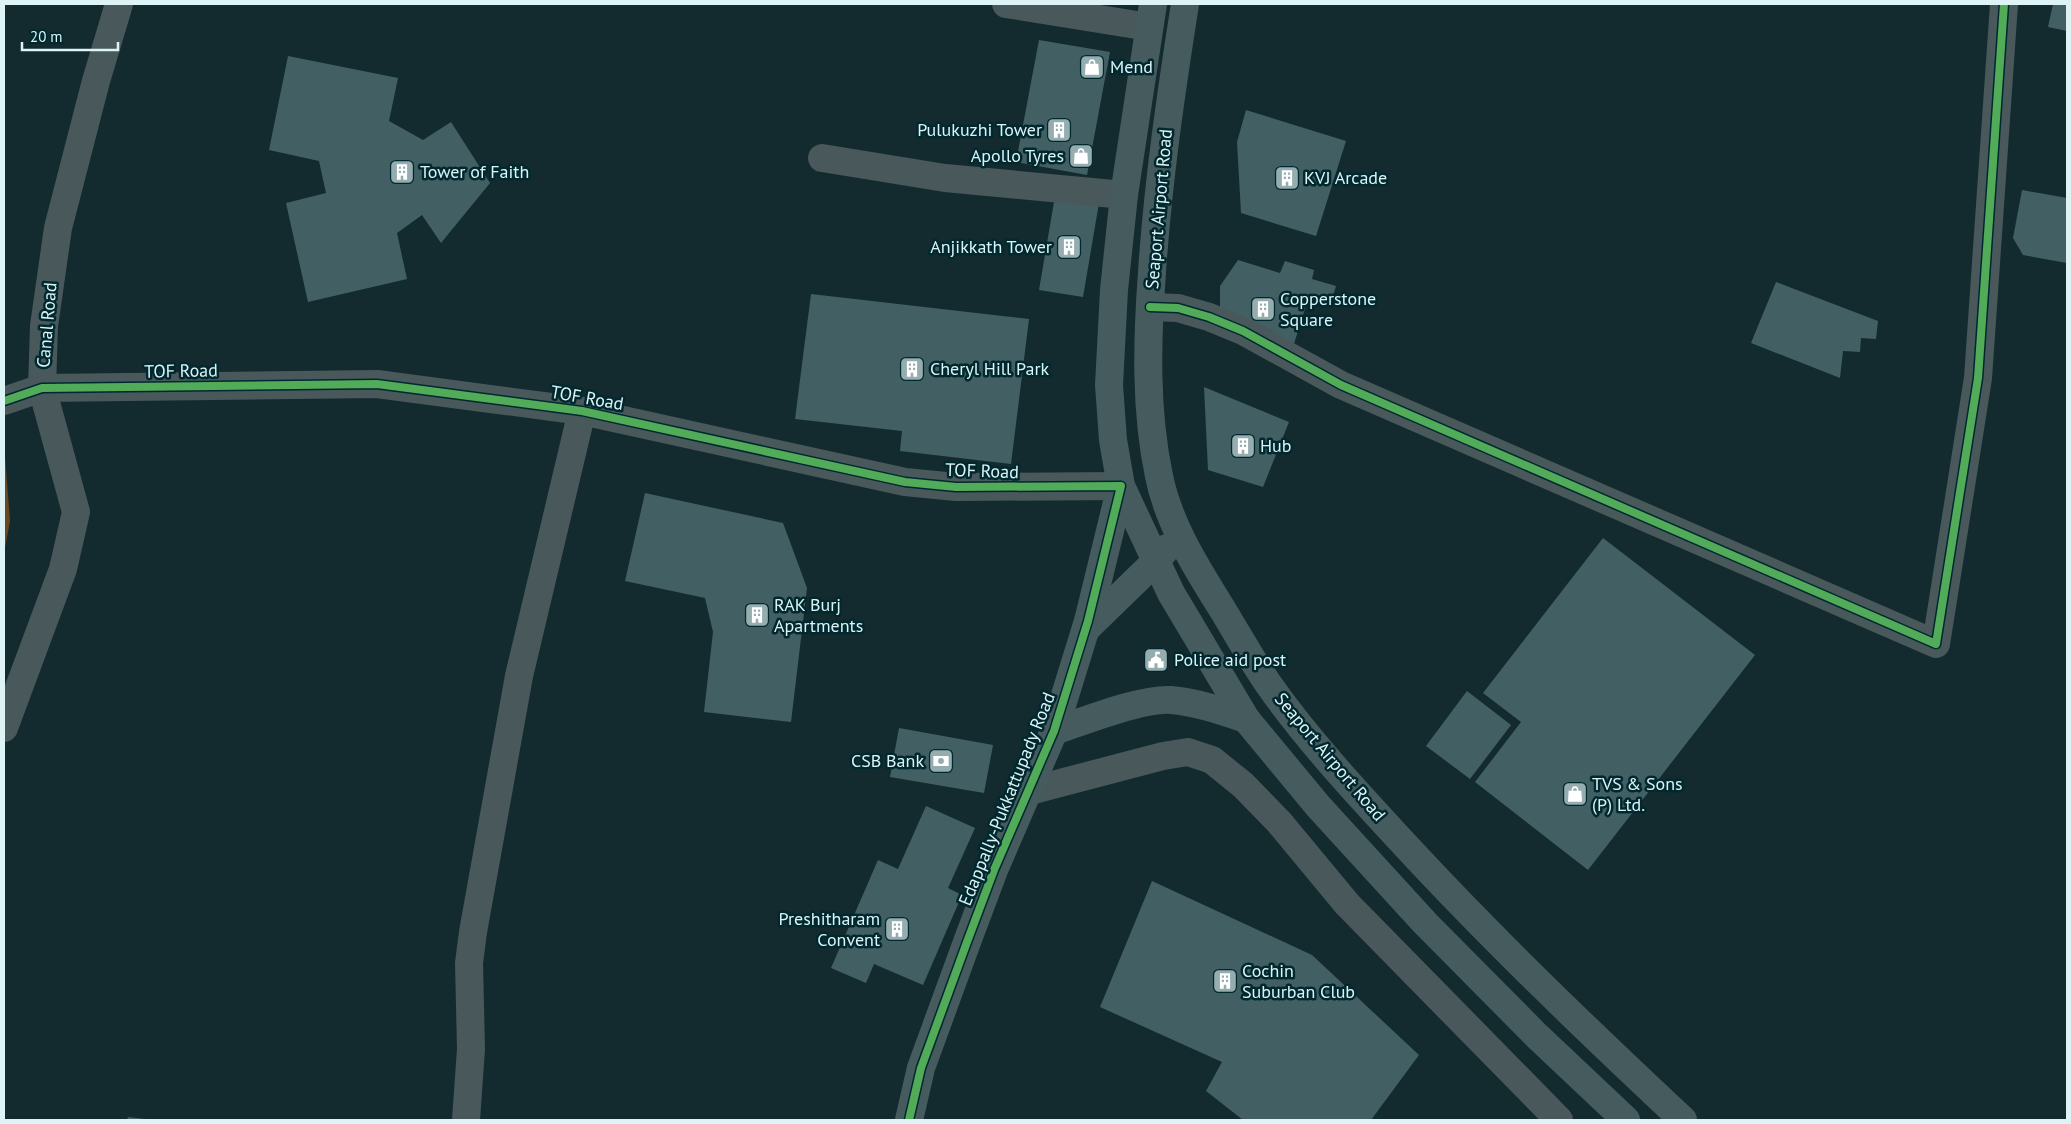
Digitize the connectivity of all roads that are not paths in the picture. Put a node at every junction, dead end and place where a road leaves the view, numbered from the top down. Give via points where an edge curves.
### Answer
1 (119, 4) edge
2 (1006, 4) edge
3 (1185, 4) edge
4 (2004, 4) edge
5 (1151, 15) edge
6 (822, 158) dead end
7 (1124, 195) junction
8 (1150, 307) junction
9 (42, 388) junction
10 (4, 401) edge
11 (582, 411) junction
12 (1157, 469) junction
13 (1121, 486) junction
14 (1179, 533) junction
15 (1156, 561) junction
16 (1085, 630) junction
17 (1246, 719) junction
18 (4, 728) edge
19 (1054, 731) junction
20 (1026, 792) junction
21 (466, 1120) edge
22 (909, 1120) edge
23 (1560, 1120) edge
24 (1626, 1120) edge
25 (1683, 1120) edge

1 - 9 street, Canal Road via 58,228 44,326
2 - 5 street
3 - 8 main road, Seaport Airport Road via 1157,204
4 - 8 street via 1978,378 1936,644 1342,385 1242,331 1185,310
5 - 7 main road, Seaport Airport Road
6 - 7 street via 945,178
7 - 13 main road, Seaport Airport Road via 1109,385 1112,440
8 - 12 main road, Seaport Airport Road via 1148,381
9 - 10 street, TOF Road
9 - 11 street, TOF Road via 377,384
9 - 18 street, Canal Road via 76,512 63,569
11 - 13 street, TOF Road via 905,482 956,487
11 - 21 street via 519,676 473,932 469,963 471,1049
12 - 13 main road
12 - 14 main road, Seaport Airport Road via 1167,507
13 - 15 main road, Seaport Airport Road
13 - 16 main road, Edappally-Pukkattupady Road
14 - 15 main road
14 - 25 main road, Seaport Airport Road via 1269,685 1344,779 1546,991
15 - 16 main road
15 - 17 main road, Seaport Airport Road via 1171,593
16 - 19 main road, Edappally-Pukkattupady Road
17 - 19 main road via 1170,700 1145,702
17 - 24 main road, Seaport Airport Road via 1318,806 1425,922 1537,1036
19 - 20 main road, Edappally-Pukkattupady Road
20 - 22 main road, Edappally-Pukkattupady Road via 921,1068
20 - 23 street via 1163,756 1188,752 1212,760 1243,785 1279,822 1347,904

